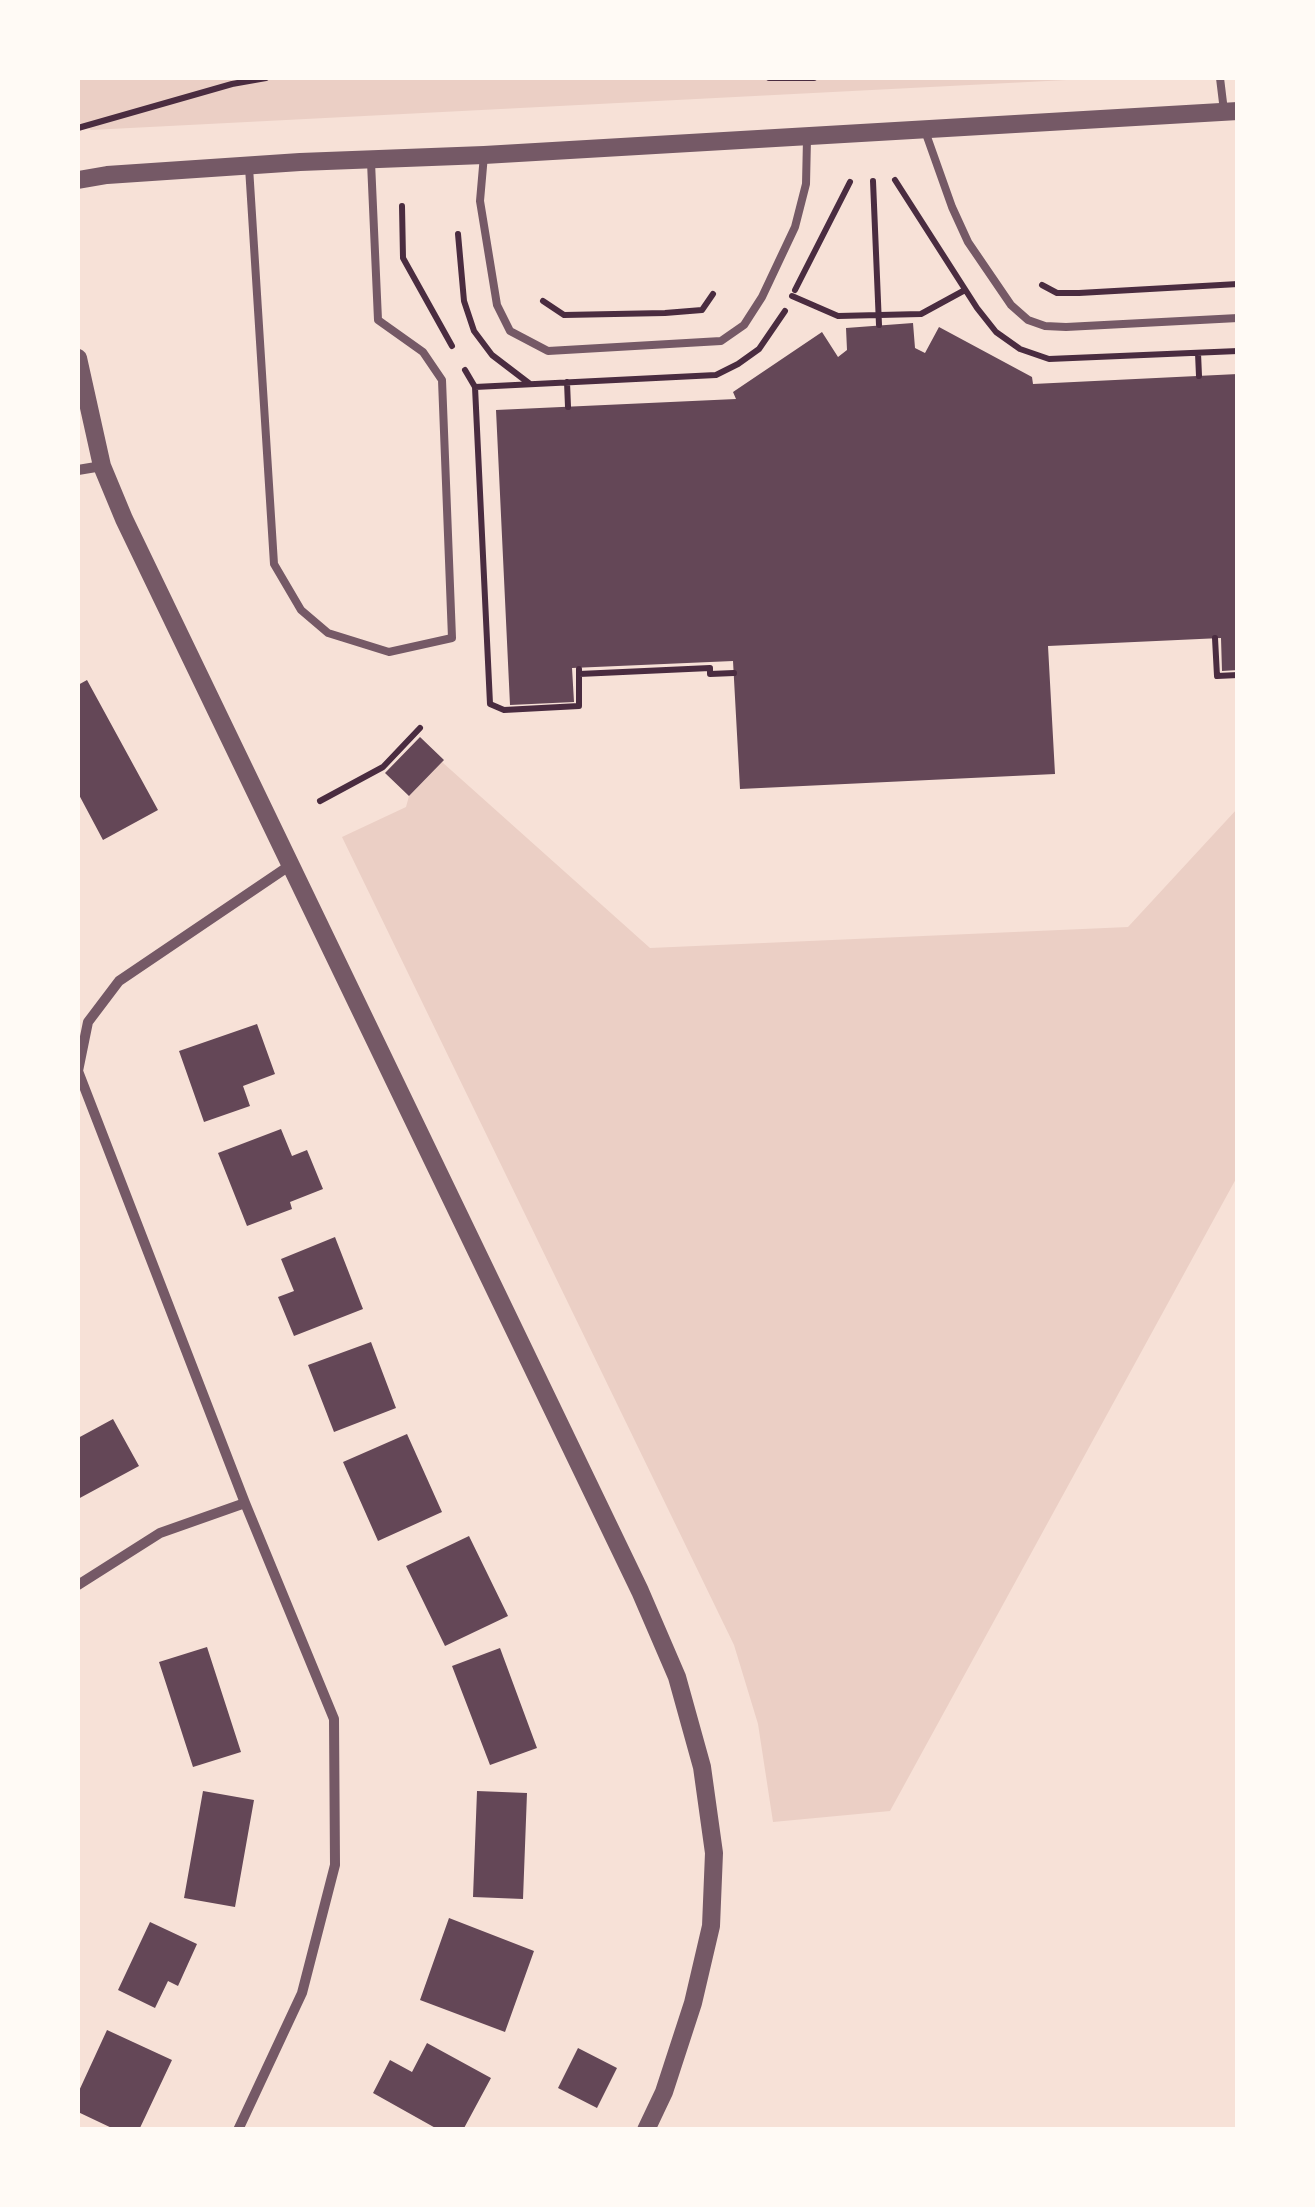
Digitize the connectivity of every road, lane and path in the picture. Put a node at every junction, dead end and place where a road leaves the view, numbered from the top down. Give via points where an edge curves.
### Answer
1 (266, 78) edge
2 (769, 78) edge
3 (814, 78) edge
4 (1220, 78) edge
5 (1231, 111) edge
6 (923, 127) junction
7 (78, 128) edge
8 (807, 135) junction
9 (484, 155) junction
10 (371, 158) junction
11 (249, 166) junction
12 (78, 180) edge
13 (873, 181) dead end
14 (1238, 284) edge
15 (1042, 285) dead end
16 (965, 290) dead end
17 (713, 294) dead end
18 (792, 296) dead end
19 (543, 301) dead end
20 (878, 315) junction
21 (1238, 318) edge
22 (878, 326) dead end
23 (1198, 352) dead end
24 (78, 358) edge
25 (1199, 376) dead end
26 (567, 382) dead end
27 (568, 407) dead end
28 (102, 466) junction
29 (78, 470) edge
30 (1215, 638) dead end
31 (734, 673) dead end
32 (1238, 676) edge
33 (490, 704) dead end
34 (420, 728) dead end
35 (320, 801) dead end
36 (293, 864) junction
37 (78, 1071) edge
38 (245, 1504) junction
39 (78, 1585) edge
40 (238, 2130) edge
41 (646, 2130) edge

1 - 7 path
2 - 3 path
4 - 5 lane
5 - 6 street
6 - 8 street
6 - 21 lane via 968,242 1028,320 1066,328
8 - 9 street
8 - 9 lane via 806,184 795,227 744,325 721,341 548,352 510,332 497,305 480,201
9 - 10 street
10 - 11 street
10 - 11 lane via 378,320 422,352 442,380 452,638 389,652 328,633 301,610 274,564
11 - 12 street
13 - 20 path
14 - 15 path via 1079,293
16 - 20 path via 921,314
17 - 19 path via 702,310 665,313 564,315
18 - 20 path via 838,316
20 - 22 path
23 - 25 path
24 - 28 street
26 - 27 path
28 - 29 street
28 - 36 street
30 - 32 path via 1217,676
31 - 33 path via 579,671 579,706 504,710
34 - 35 path via 367,780
36 - 37 street via 119,980 88,1022
36 - 41 street via 640,1591 677,1678 702,1766 714,1852 711,1926 693,2003
37 - 38 street
38 - 39 street via 160,1533
38 - 40 street via 334,1719 335,1864 302,1994

